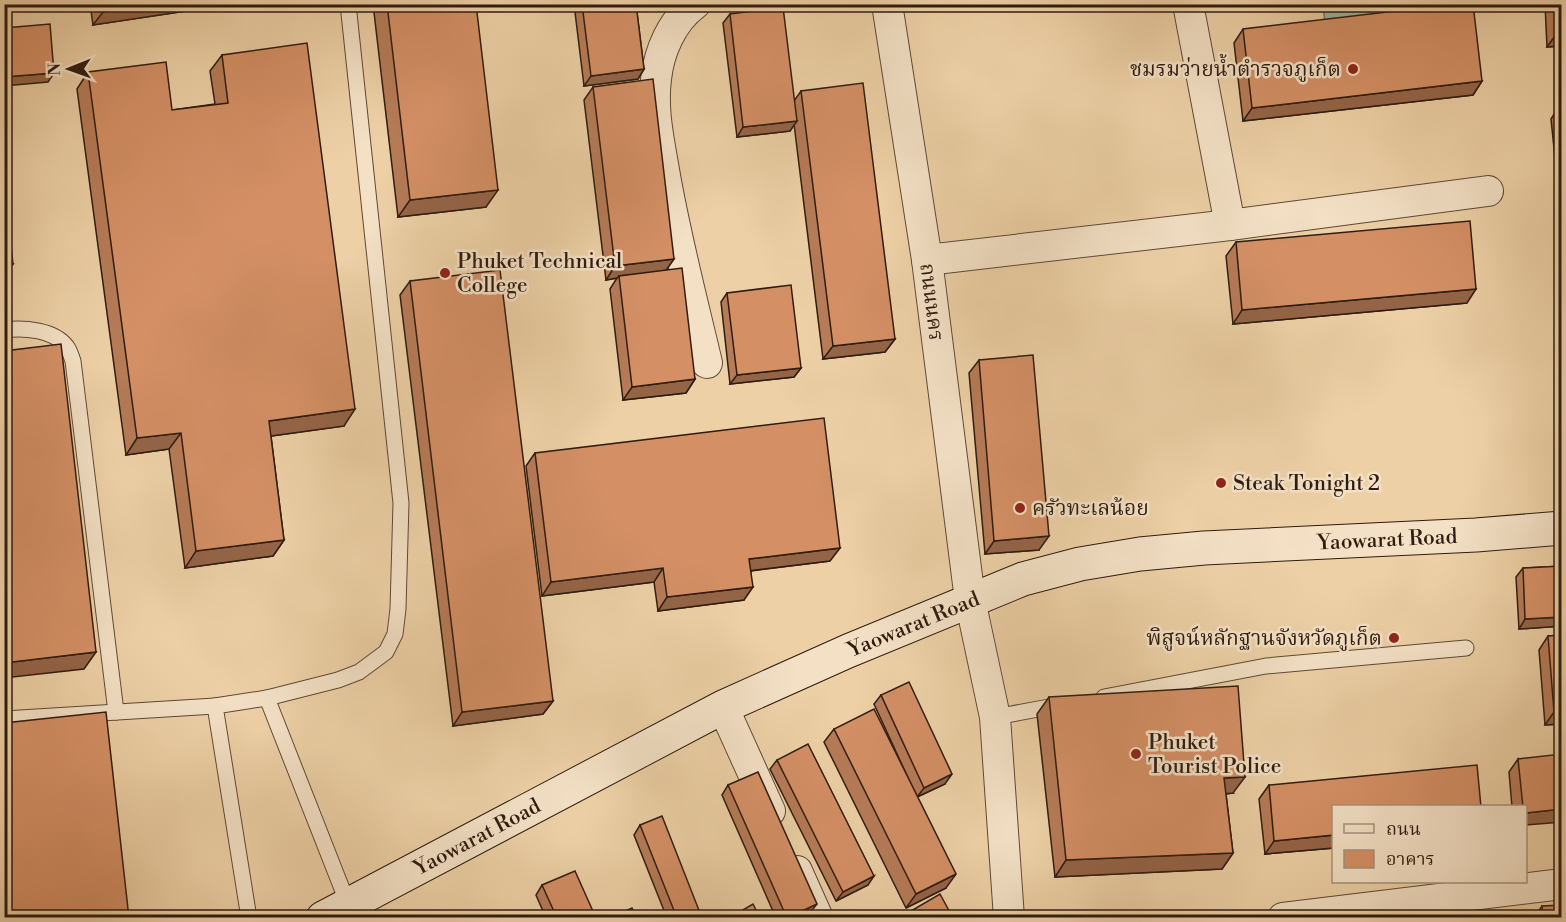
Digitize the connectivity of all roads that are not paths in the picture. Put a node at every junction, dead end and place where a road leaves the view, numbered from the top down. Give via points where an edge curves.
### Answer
1 (348, 4) edge
2 (887, 4) edge
3 (1188, 4) edge
4 (692, 5) edge
5 (1488, 191) dead end
6 (1230, 225) junction
7 (927, 260) junction
8 (4, 330) edge
9 (707, 363) dead end
10 (1562, 528) edge
11 (970, 600) junction
12 (1466, 648) dead end
13 (267, 698) junction
14 (215, 706) junction
15 (723, 707) junction
16 (116, 712) junction
17 (995, 717) junction
18 (4, 719) edge
19 (1562, 884) edge
20 (349, 910) edge
21 (249, 918) edge
22 (818, 918) edge
23 (1009, 918) edge
24 (1283, 918) edge

1 - 13 lane via 401,503 398,609 395,634 386,652 359,672
2 - 7 street, ถนนนคร
3 - 6 street
4 - 9 street via 667,38 656,78 655,114 672,219
5 - 6 street
6 - 7 street
7 - 11 street, ถนนนคร
8 - 16 lane via 16,328 49,334 66,345 73,361
10 - 11 main road, Yaowarat Road via 1140,554 1023,579
11 - 15 main road, Yaowarat Road
11 - 17 street, ถนนนคร
12 - 17 lane via 1266,666
13 - 14 lane
13 - 20 lane
14 - 16 lane
14 - 21 lane
15 - 20 main road, Yaowarat Road
15 - 22 street
16 - 18 lane
17 - 23 street, ถนนนคร
19 - 24 street

